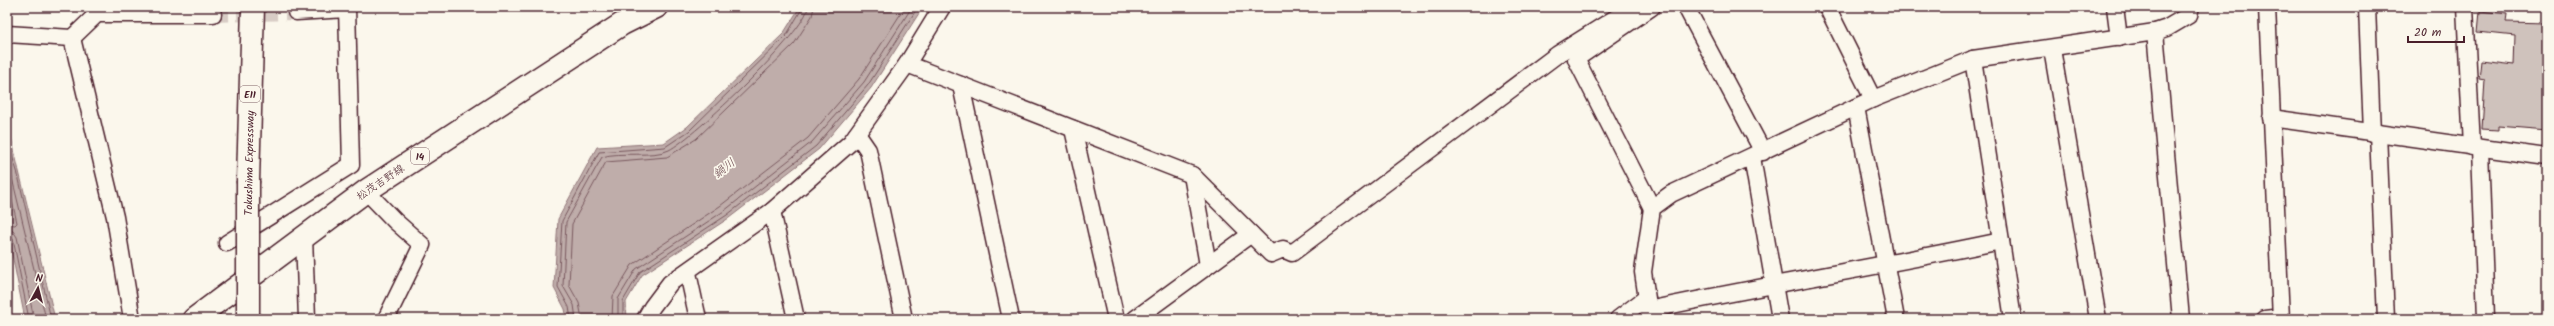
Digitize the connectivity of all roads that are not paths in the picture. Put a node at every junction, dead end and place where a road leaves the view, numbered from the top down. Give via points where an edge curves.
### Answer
1 (253, 7) edge
2 (656, 7) edge
3 (942, 7) edge
4 (1633, 7) edge
5 (1652, 7) edge
6 (1686, 7) edge
7 (1827, 7) edge
8 (2115, 7) edge
9 (2192, 7) edge
10 (2267, 7) edge
11 (2367, 7) edge
12 (2465, 7) edge
13 (347, 8) edge
14 (98, 10) edge
15 (188, 10) edge
16 (296, 12) tunnel mouth
17 (213, 14) tunnel mouth
18 (2155, 32) junction
19 (7, 34) edge
20 (72, 38) junction
21 (2119, 38) junction
22 (2052, 49) junction
23 (1973, 59) junction
24 (907, 64) junction
25 (960, 85) junction
26 (1873, 99) junction
27 (1856, 107) junction
28 (2271, 118) junction
29 (1073, 129) junction
30 (2375, 133) junction
31 (857, 134) junction
32 (2476, 147) junction
33 (1758, 154) junction
34 (2547, 157) edge
35 (1192, 175) junction
36 (366, 191) junction
37 (1652, 208) junction
38 (772, 212) junction
39 (1251, 234) junction
40 (304, 237) junction
41 (2001, 241) junction
42 (227, 243) dead end
43 (1208, 265) junction
44 (1886, 266) junction
45 (688, 273) junction
46 (1774, 284) junction
47 (1648, 309) edge
48 (2275, 318) edge
49 (132, 319) edge
50 (194, 319) edge
51 (248, 319) edge
52 (307, 319) edge
53 (386, 319) edge
54 (645, 319) edge
55 (698, 319) edge
56 (796, 319) edge
57 (904, 319) edge
58 (1011, 319) edge
59 (1116, 319) edge
60 (1135, 319) edge
61 (1618, 319) edge
62 (1780, 319) edge
63 (1896, 319) edge
64 (2013, 319) edge
65 (2098, 319) edge
66 (2181, 319) edge
67 (2386, 319) edge
68 (2486, 319) edge

1 - 51 main road, Tokushima Expressway / E11, bridge via 248,182
2 - 36 main road, 松茂吉野線 / 14 via 622,24
3 - 24 street
4 - 39 street via 1558,54 1292,253 1283,249 1271,254
5 - 37 street via 1576,60
6 - 33 street
7 - 26 street
8 - 21 street
9 - 18 street via 2189,15
10 - 28 street
11 - 30 street
12 - 32 street
13 - 16 street
13 - 42 street via 351,165
14 - 15 street
14 - 20 street
15 - 17 street
18 - 21 street
18 - 66 street
19 - 20 street
20 - 49 street via 115,217
21 - 22 street
22 - 23 street
22 - 65 street
23 - 26 street
23 - 41 street
24 - 25 street
24 - 31 street
25 - 29 street
25 - 58 street
26 - 27 street
27 - 33 street
27 - 44 street
28 - 30 street
28 - 48 street via 2277,200
29 - 35 street
29 - 59 street
30 - 32 street
30 - 67 street
31 - 38 street
31 - 57 street via 868,150
32 - 34 street
32 - 68 street
33 - 37 street via 1671,194
33 - 46 street
35 - 39 street
35 - 43 street
36 - 40 main road, 松茂吉野線 / 14
36 - 53 street via 422,246
37 - 47 street via 1646,236 1643,272
38 - 45 street
38 - 56 street
39 - 43 street
40 - 50 main road, 松茂吉野線 / 14
40 - 52 street
41 - 44 street
41 - 64 street
43 - 60 street
44 - 46 street
44 - 63 street
45 - 54 street via 670,284
45 - 55 street
46 - 47 street
46 - 62 street
47 - 61 street

